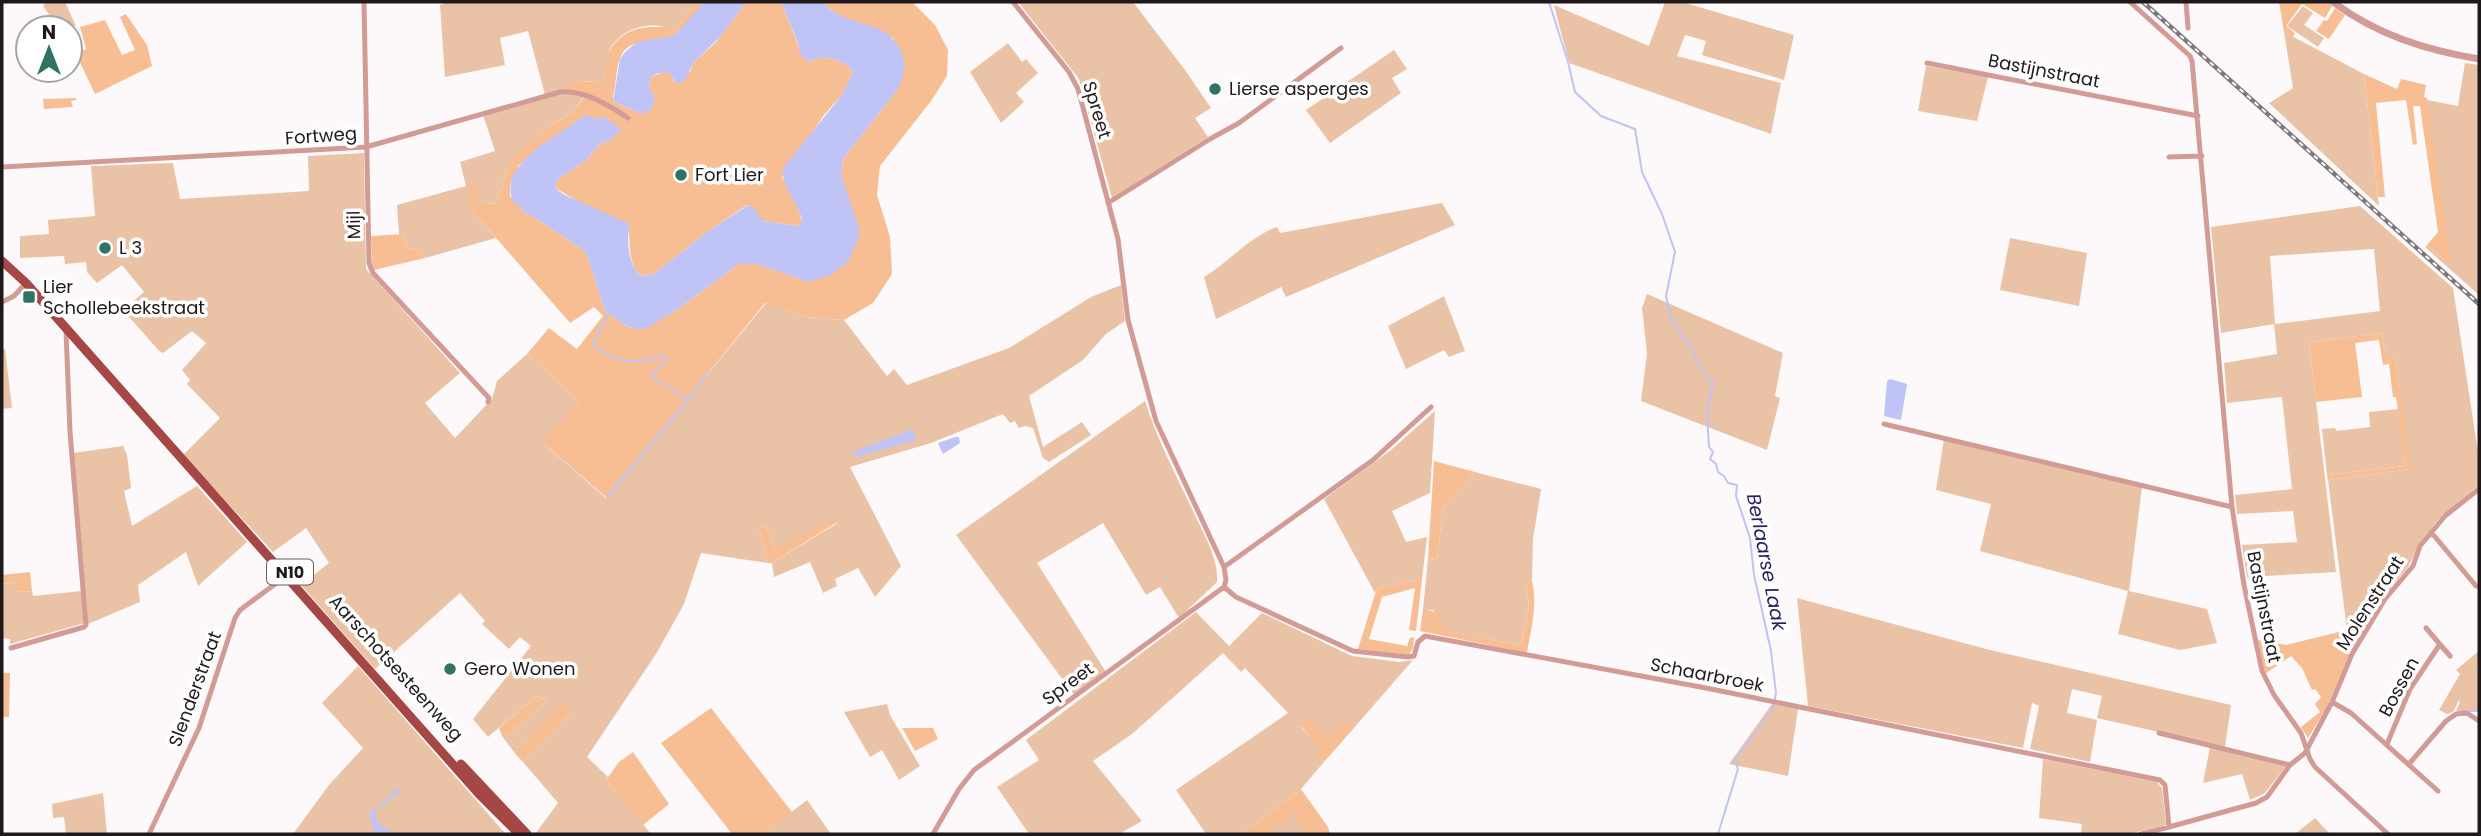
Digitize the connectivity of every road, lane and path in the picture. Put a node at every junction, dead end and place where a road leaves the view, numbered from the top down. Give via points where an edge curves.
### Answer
1 (364, 2) edge
2 (1013, 2) edge
3 (2130, 2) edge
4 (2186, 2) edge
5 (2333, 2) edge
6 (2188, 28) dead end
7 (1341, 48) dead end
8 (2479, 59) edge
9 (1927, 63) dead end
10 (2197, 116) junction
11 (628, 118) dead end
12 (366, 148) junction
13 (2202, 156) junction
14 (2169, 157) dead end
15 (2, 167) edge
16 (1108, 203) junction
17 (2, 261) edge
18 (26, 283) junction
19 (2, 302) edge
20 (66, 331) junction
21 (488, 402) dead end
22 (1431, 407) dead end
23 (1884, 424) dead end
24 (2479, 489) edge
25 (2232, 507) junction
26 (2431, 532) junction
27 (1224, 567) junction
28 (288, 574) junction
29 (2476, 586) dead end
30 (1224, 587) junction
31 (2426, 628) dead end
32 (2440, 644) junction
33 (11, 648) dead end
34 (2450, 656) dead end
35 (2332, 702) junction
36 (2479, 721) edge
37 (2159, 733) dead end
38 (2387, 744) junction
39 (2307, 748) junction
40 (2409, 764) junction
41 (2290, 765) junction
42 (2438, 791) dead end
43 (2169, 827) junction
44 (149, 834) edge
45 (519, 834) edge
46 (527, 834) edge
47 (933, 834) edge
48 (2141, 834) edge
49 (2388, 834) edge

1 - 12 street, Mijl
2 - 16 street, Spreet via 1074,79
3 - 10 street, Bastijnstraat via 2190,56
4 - 6 street
5 - 8 street via 2410,43
7 - 16 street via 1239,122
9 - 10 street, Bastijnstraat
10 - 13 street, Bastijnstraat
11 - 12 street, Fortweg via 585,95 560,92
12 - 15 street, Fortweg
12 - 21 street, Mijl via 371,269
13 - 14 street
13 - 25 street, Bastijnstraat
16 - 27 street, Spreet via 1121,249 1128,320 1156,421
17 - 18 main road, Aarschotsesteenweg / N10
18 - 19 street
18 - 20 main road, Aarschotsesteenweg / N10
20 - 28 main road, Aarschotsesteenweg / N10 via 137,403
20 - 33 street via 69,432 86,625
22 - 27 street via 1373,460
23 - 25 street
24 - 26 street, Molenstraat
25 - 39 street, Bastijnstraat via 2262,671
26 - 29 street
26 - 35 street, Molenstraat via 2413,566 2369,624
27 - 30 street, Spreet
28 - 44 street, Slenderstraat via 235,618 199,728
28 - 45 main road, Aarschotsesteenweg / N10
28 - 46 main road, Aarschotsesteenweg / N10
30 - 43 street, Schaarbroek via 1236,597 1360,653 1413,656 1425,636 2160,780 2165,785
30 - 47 street, Spreet via 974,770
31 - 32 street, Bossen
32 - 34 street, Bossen
32 - 38 street, Bossen via 2410,689
35 - 38 street
35 - 39 street, Molenstraat
36 - 40 street via 2467,713 2453,716
37 - 41 street
38 - 40 street
39 - 41 street
39 - 49 street, Bastijnstraat via 2315,767
40 - 42 street
41 - 43 street via 2262,801
43 - 48 street

